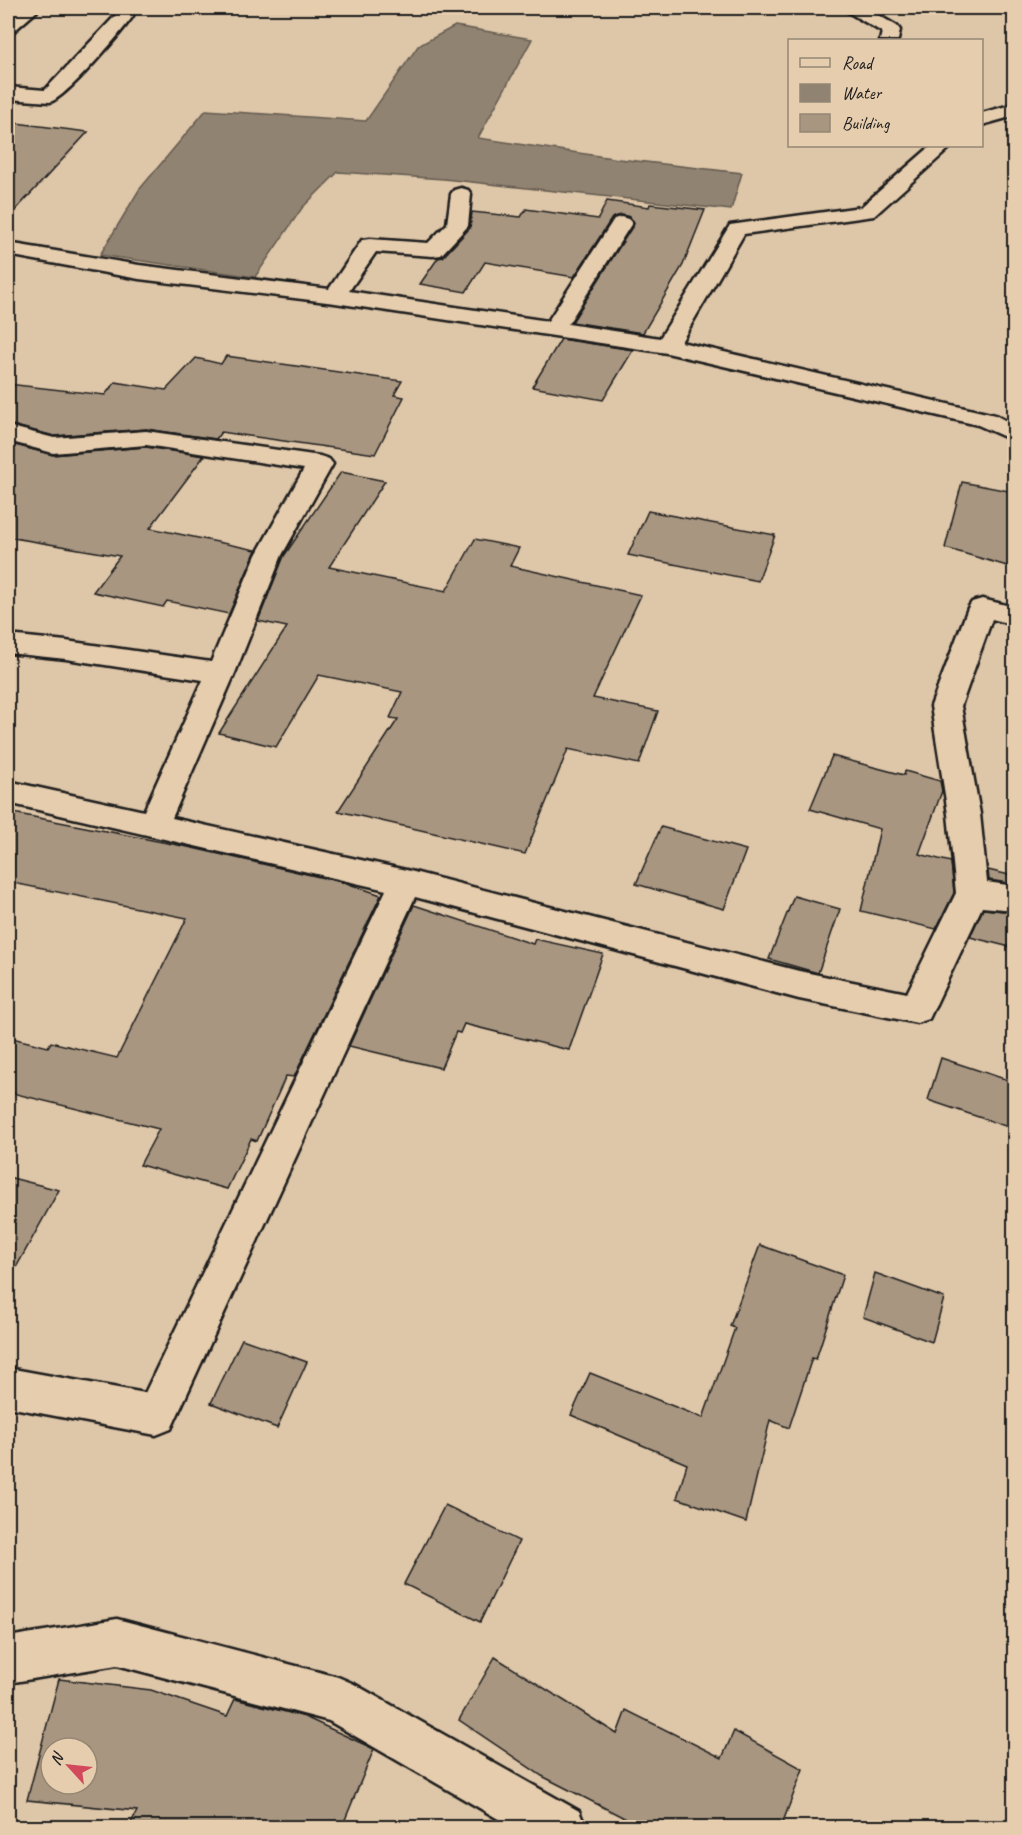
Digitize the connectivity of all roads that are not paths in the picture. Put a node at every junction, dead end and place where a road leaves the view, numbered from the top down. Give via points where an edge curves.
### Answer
1 (8, 8) edge
2 (126, 8) edge
3 (854, 8) edge
4 (8, 27) edge
5 (889, 39) edge
6 (8, 93) edge
7 (1014, 110) edge
8 (983, 118) edge
9 (941, 147) edge
10 (461, 194) dead end
11 (621, 224) dead end
12 (8, 249) edge
13 (335, 296) junction
14 (554, 329) junction
15 (667, 346) junction
16 (8, 433) edge
17 (1014, 434) edge
18 (1014, 616) edge
19 (8, 644) edge
20 (221, 673) junction
21 (8, 792) edge
22 (154, 824) junction
23 (406, 882) junction
24 (972, 893) junction
25 (1014, 898) edge
26 (8, 1388) edge
27 (8, 1660) edge
28 (562, 1827) edge

1 - 4 street via 28,11
2 - 6 street via 124,16 50,96
3 - 5 street via 891,30
7 - 8 street
9 - 15 street via 867,212 738,229
10 - 13 street via 457,226 433,250 370,245
11 - 14 street
12 - 13 street via 138,272
13 - 14 street
14 - 15 street
15 - 17 street via 986,420
16 - 20 street via 53,446 146,438 320,464 268,555
18 - 24 street via 982,609 946,706
19 - 20 street
20 - 22 street
21 - 22 street
22 - 23 street
23 - 24 street via 799,985 917,1009
23 - 26 street via 156,1415
24 - 25 street
27 - 28 street via 117,1642 338,1700

